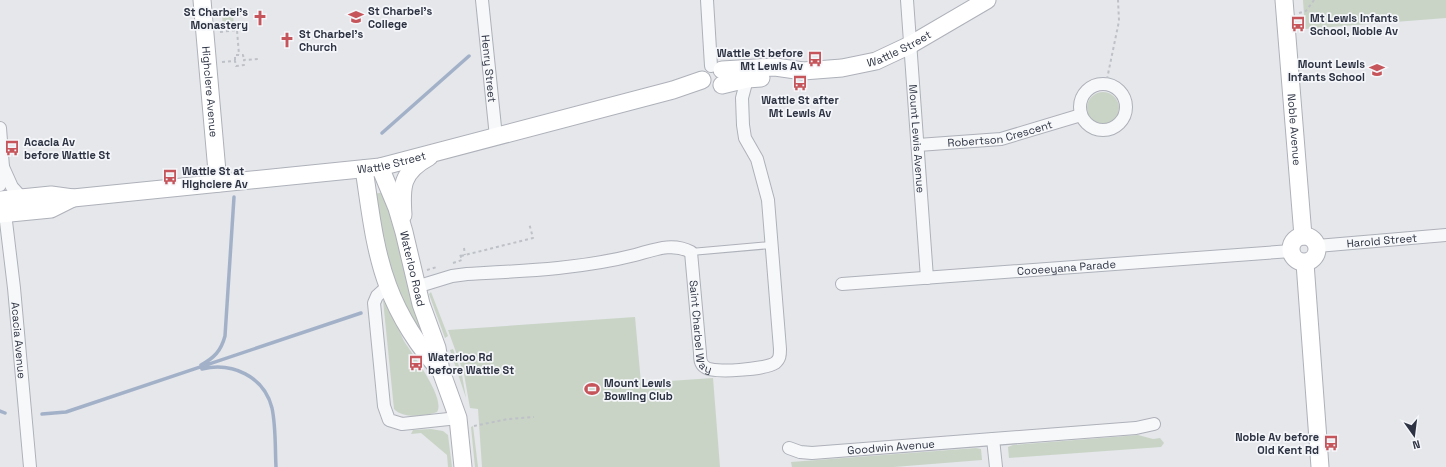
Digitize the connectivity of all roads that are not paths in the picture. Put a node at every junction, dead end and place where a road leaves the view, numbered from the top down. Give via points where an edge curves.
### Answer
1 (202, 0) edge
2 (482, 0) edge
3 (707, 0) edge
4 (907, 0) edge
5 (987, 0) edge
6 (1284, 0) edge
7 (910, 45) junction
8 (803, 71) junction
9 (719, 74) junction
10 (747, 79) junction
11 (1081, 115) junction
12 (0, 128) edge
13 (496, 137) junction
14 (918, 145) junction
15 (442, 151) junction
16 (3, 167) junction
17 (372, 168) junction
18 (218, 183) junction
19 (0, 185) edge
20 (0, 195) edge
21 (22, 198) junction
22 (73, 198) junction
23 (1, 207) edge
24 (404, 232) junction
25 (1446, 235) edge
26 (1303, 236) junction
27 (772, 245) junction
28 (1317, 246) junction
29 (1290, 251) junction
30 (691, 252) junction
31 (1305, 263) junction
32 (927, 278) junction
33 (842, 284) dead end
34 (388, 286) junction
35 (416, 287) junction
36 (441, 371) junction
37 (458, 418) junction
38 (1154, 424) dead end
39 (993, 439) junction
40 (789, 448) dead end
41 (30, 467) edge
42 (463, 467) edge
43 (996, 467) edge
44 (1320, 467) edge

1 - 18 main road, Highclere Avenue
2 - 13 street, Henry Street
3 - 9 street
4 - 7 street, Mount Lewis Avenue
5 - 7 main road, Wattle Street
6 - 26 main road, Noble Avenue
7 - 8 main road, Wattle Street via 876,61 842,68
7 - 14 street, Mount Lewis Avenue
8 - 9 main road, Wattle Street via 775,67
8 - 10 main road, Wattle Street via 782,77
9 - 10 main road, Wattle Street
9 - 13 main road, Wattle Street via 703,73 702,80 673,90
10 - 27 street, Saint Charbel Way via 742,98 743,125 746,138 757,159 768,200
11 - 11 street via 1080,103 1085,93 1094,86 1109,85 1121,93 1126,104 1125,115 1118,124 1108,130 1097,130 1087,124
11 - 14 street, Robertson Crescent via 1002,140
12 - 16 street
13 - 15 main road, Wattle Street
14 - 32 street, Mount Lewis Avenue
15 - 17 main road, Wattle Street
15 - 24 main road via 418,164 405,177
16 - 19 street
16 - 21 street via 12,187
17 - 18 main road, Wattle Street
17 - 24 main road, Waterloo Road via 397,208
17 - 34 main road, Waterloo Road via 374,232
18 - 22 main road, Wattle Street
20 - 23 street, Acacia Avenue
21 - 22 main road, Wattle Street via 51,195
21 - 23 main road, Wattle Street
22 - 23 main road, Wattle Street via 51,209
23 - 41 street, Acacia Avenue via 14,288
24 - 35 main road, Waterloo Road
25 - 28 street, Harold Street
26 - 28 main road via 1314,240
26 - 29 main road via 1295,239
27 - 30 lane
27 - 30 street, Saint Charbel Way via 780,355 771,365 754,368 716,371 702,365
28 - 31 main road via 1315,257
29 - 31 main road via 1297,261
29 - 32 street, Cooeeyana Parade
30 - 35 street via 670,246 586,266 459,275
31 - 44 main road
32 - 33 street, Cooeeyana Parade
34 - 36 main road, Waterloo Road via 410,329 428,357
34 - 37 street via 377,296 374,303 384,406 389,420 402,424
35 - 36 main road, Waterloo Road via 437,348
36 - 37 main road, Waterloo Road
37 - 42 main road, Waterloo Road
38 - 39 street, Goodwin Avenue via 1136,428
39 - 40 street, Goodwin Avenue via 812,453
39 - 43 street

